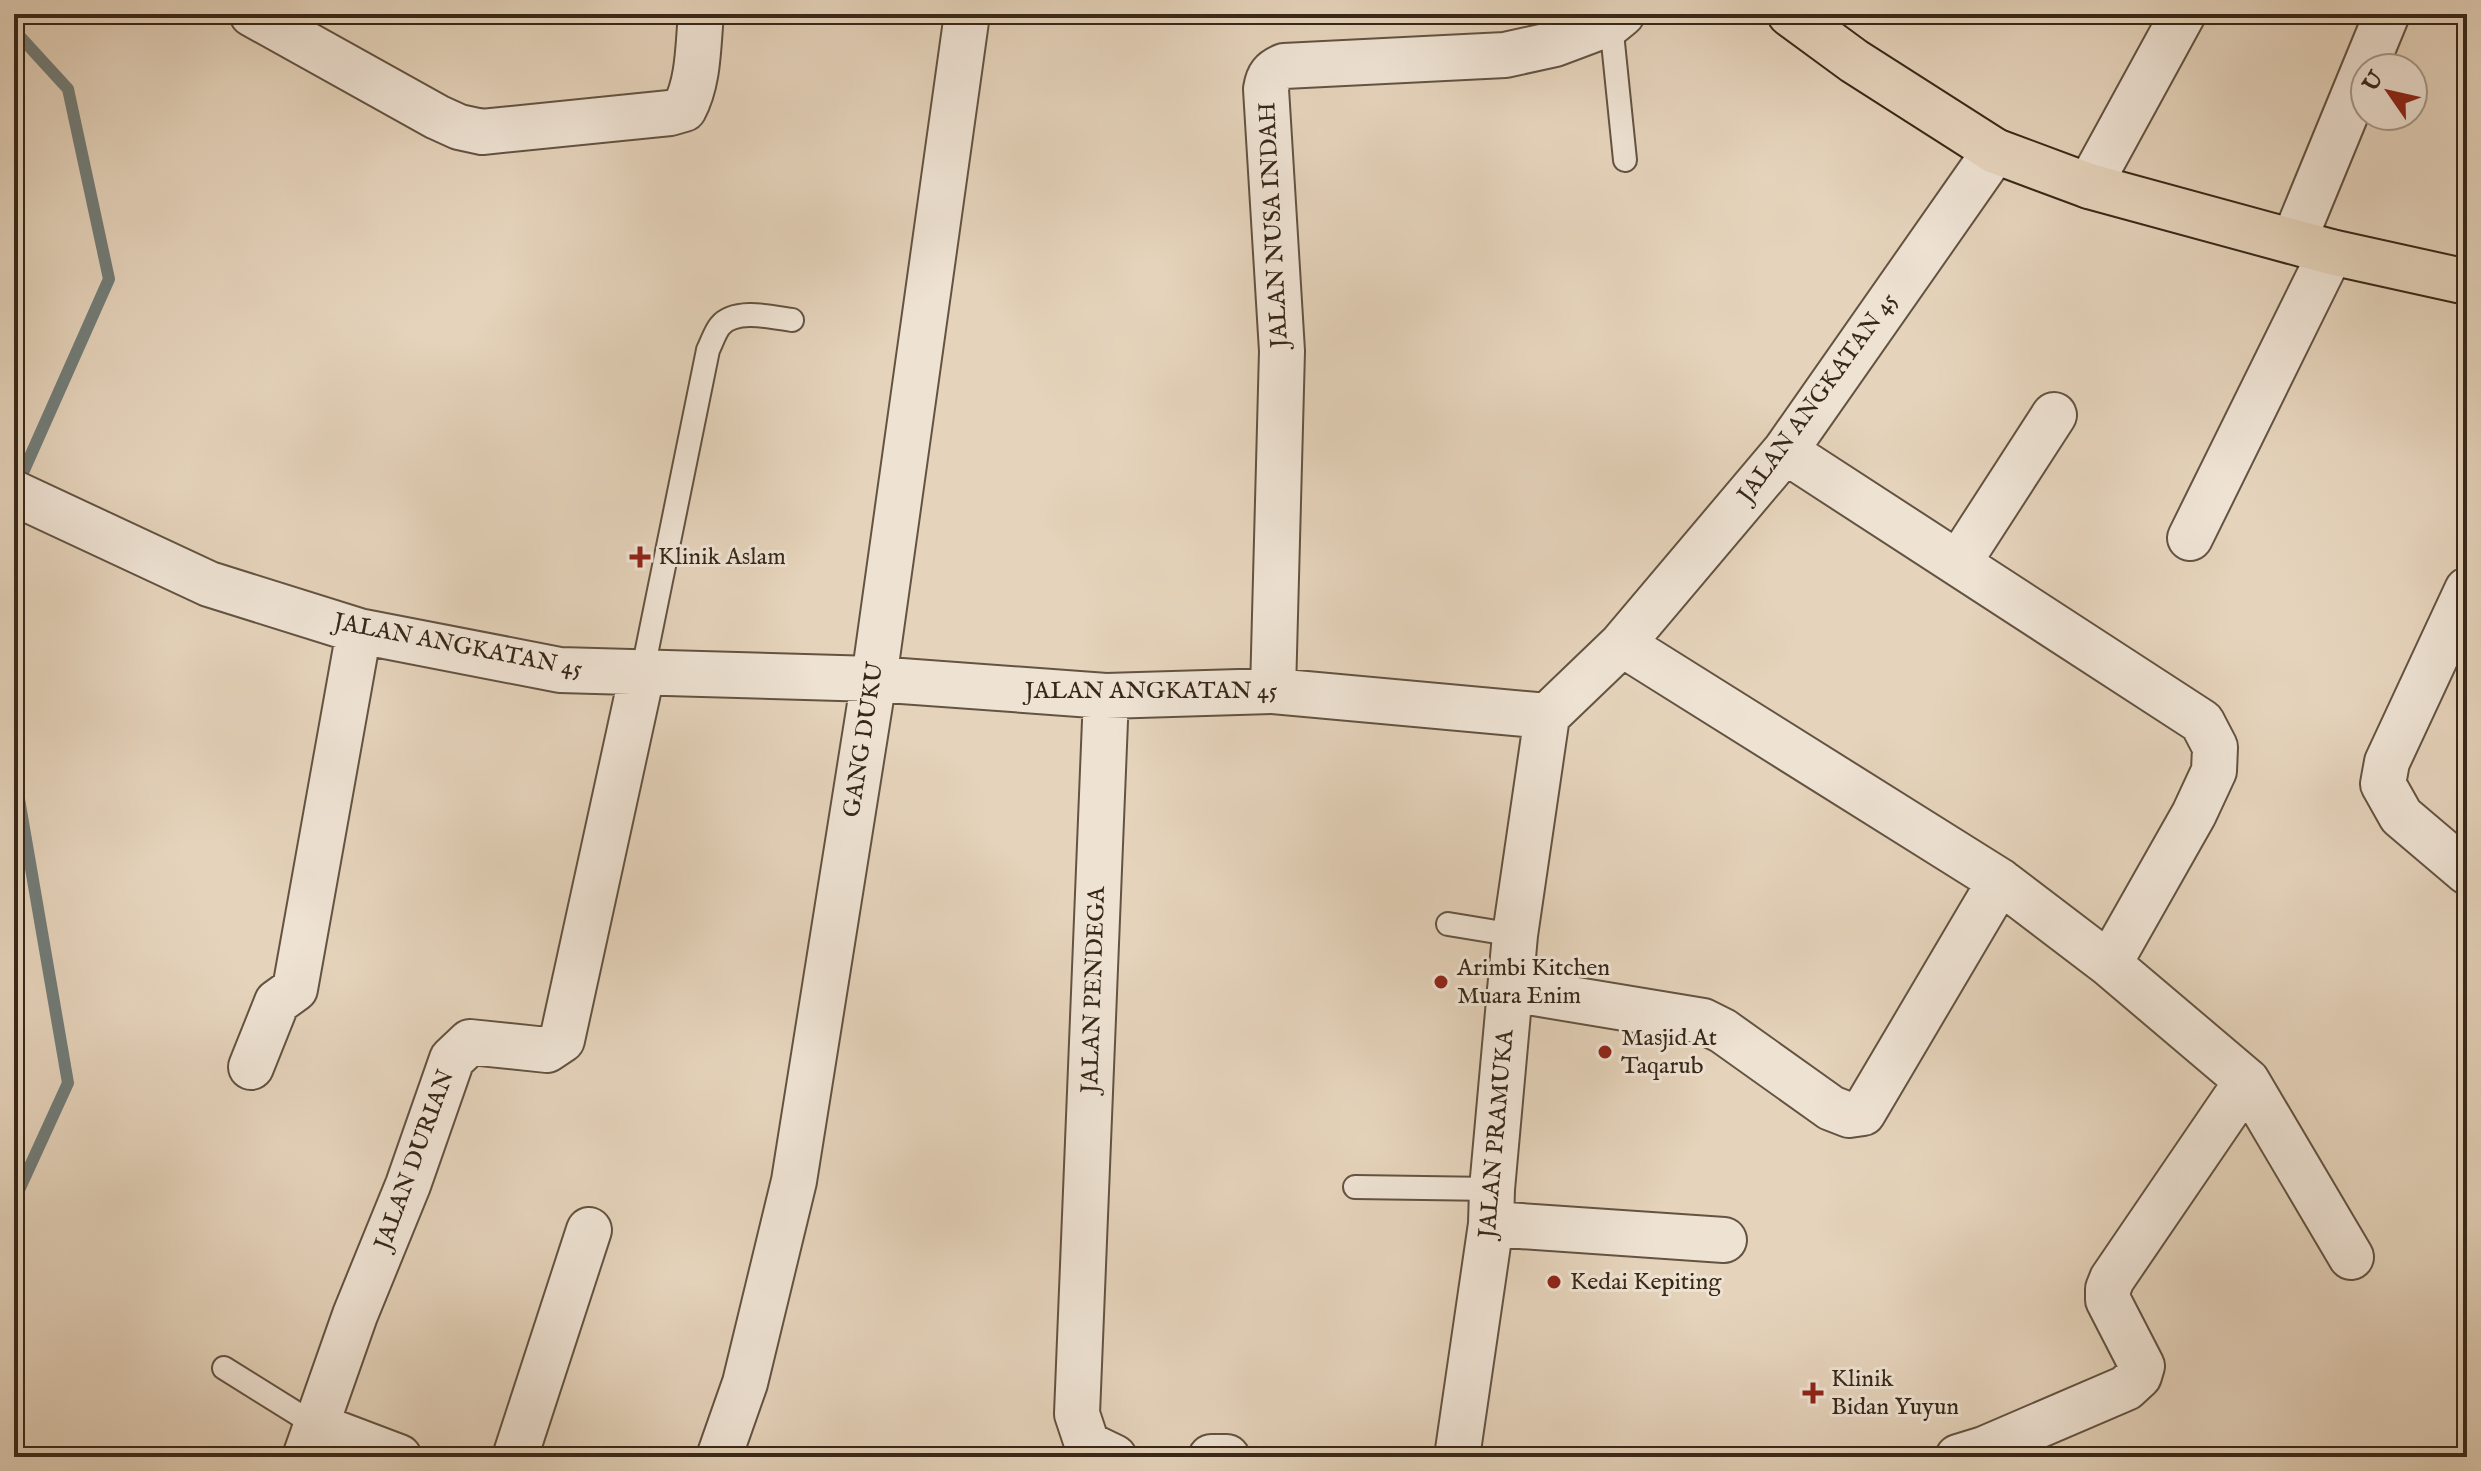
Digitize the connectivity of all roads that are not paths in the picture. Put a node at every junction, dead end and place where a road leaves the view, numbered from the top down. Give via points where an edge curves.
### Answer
1 (252, 14) edge
2 (701, 14) edge
3 (967, 14) edge
4 (1790, 14) edge
5 (2183, 14) edge
6 (2387, 14) edge
7 (1616, 18) edge
8 (1995, 151) junction
9 (1625, 160) dead end
10 (2089, 186) junction
11 (2313, 246) junction
12 (2467, 282) edge
13 (792, 320) dead end
14 (2054, 415) dead end
15 (1785, 451) junction
16 (14, 493) edge
17 (2190, 538) dead end
18 (1959, 562) junction
19 (2467, 590) edge
20 (359, 631) junction
21 (1622, 644) junction
22 (642, 674) junction
23 (874, 679) junction
24 (1273, 691) junction
25 (1106, 696) junction
26 (1547, 716) junction
27 (2467, 872) edge
28 (2000, 881) junction
29 (1448, 924) dead end
30 (1515, 935) junction
31 (2109, 964) junction
32 (1510, 989) junction
33 (251, 1067) dead end
34 (2247, 1081) junction
35 (1355, 1187) dead end
36 (1492, 1207) junction
37 (589, 1230) dead end
38 (1724, 1240) dead end
39 (2351, 1257) dead end
40 (224, 1368) dead end
41 (311, 1441) edge
42 (399, 1457) edge
43 (515, 1457) edge
44 (719, 1457) edge
45 (1114, 1457) edge
46 (1211, 1457) edge
47 (1227, 1457) edge
48 (1457, 1457) edge
49 (1958, 1457) edge

1 - 2 street via 437,117 482,132 684,109
3 - 23 street, GANG DUKU
4 - 8 highway
5 - 10 street
6 - 11 street
7 - 9 lane
7 - 24 street, JALAN NUSA INDAH via 1555,44 1505,55 1284,66 1268,78 1282,351
8 - 10 highway
8 - 15 street, JALAN ANGKATAN 45
10 - 11 highway
11 - 12 highway
11 - 17 street
13 - 22 lane via 729,318 708,350
14 - 18 street
15 - 18 street
15 - 21 street, JALAN ANGKATAN 45
16 - 20 street, JALAN ANGKATAN 45 via 209,584
18 - 31 street via 2202,722 2215,747 2214,771 2194,814
19 - 27 street via 2387,762 2383,784 2401,816
20 - 22 street, JALAN ANGKATAN 45 via 560,670
20 - 33 street via 295,989 277,1002
21 - 26 street, JALAN ANGKATAN 45
21 - 28 street
22 - 23 street, JALAN ANGKATAN 45
22 - 41 street, JALAN DURIAN via 562,1040 547,1050 470,1042 452,1059
23 - 25 street, JALAN ANGKATAN 45
23 - 44 street, GANG DUKU via 794,1181 745,1383
24 - 25 street, JALAN ANGKATAN 45
24 - 26 street, JALAN ANGKATAN 45
25 - 45 street, JALAN PENDEGA via 1077,1414 1087,1444
26 - 30 street, JALAN PRAMUKA
28 - 31 street
28 - 32 street via 1863,1113 1849,1115 1831,1108 1703,1021
29 - 30 lane
30 - 32 street, JALAN PRAMUKA
31 - 34 street
32 - 36 street, JALAN PRAMUKA
34 - 39 street
34 - 49 street via 2108,1289 2108,1300 2142,1366 2139,1376 2126,1388
35 - 36 lane
36 - 38 street
36 - 48 street, JALAN PRAMUKA
37 - 43 street
40 - 41 lane
41 - 42 street
46 - 47 street

